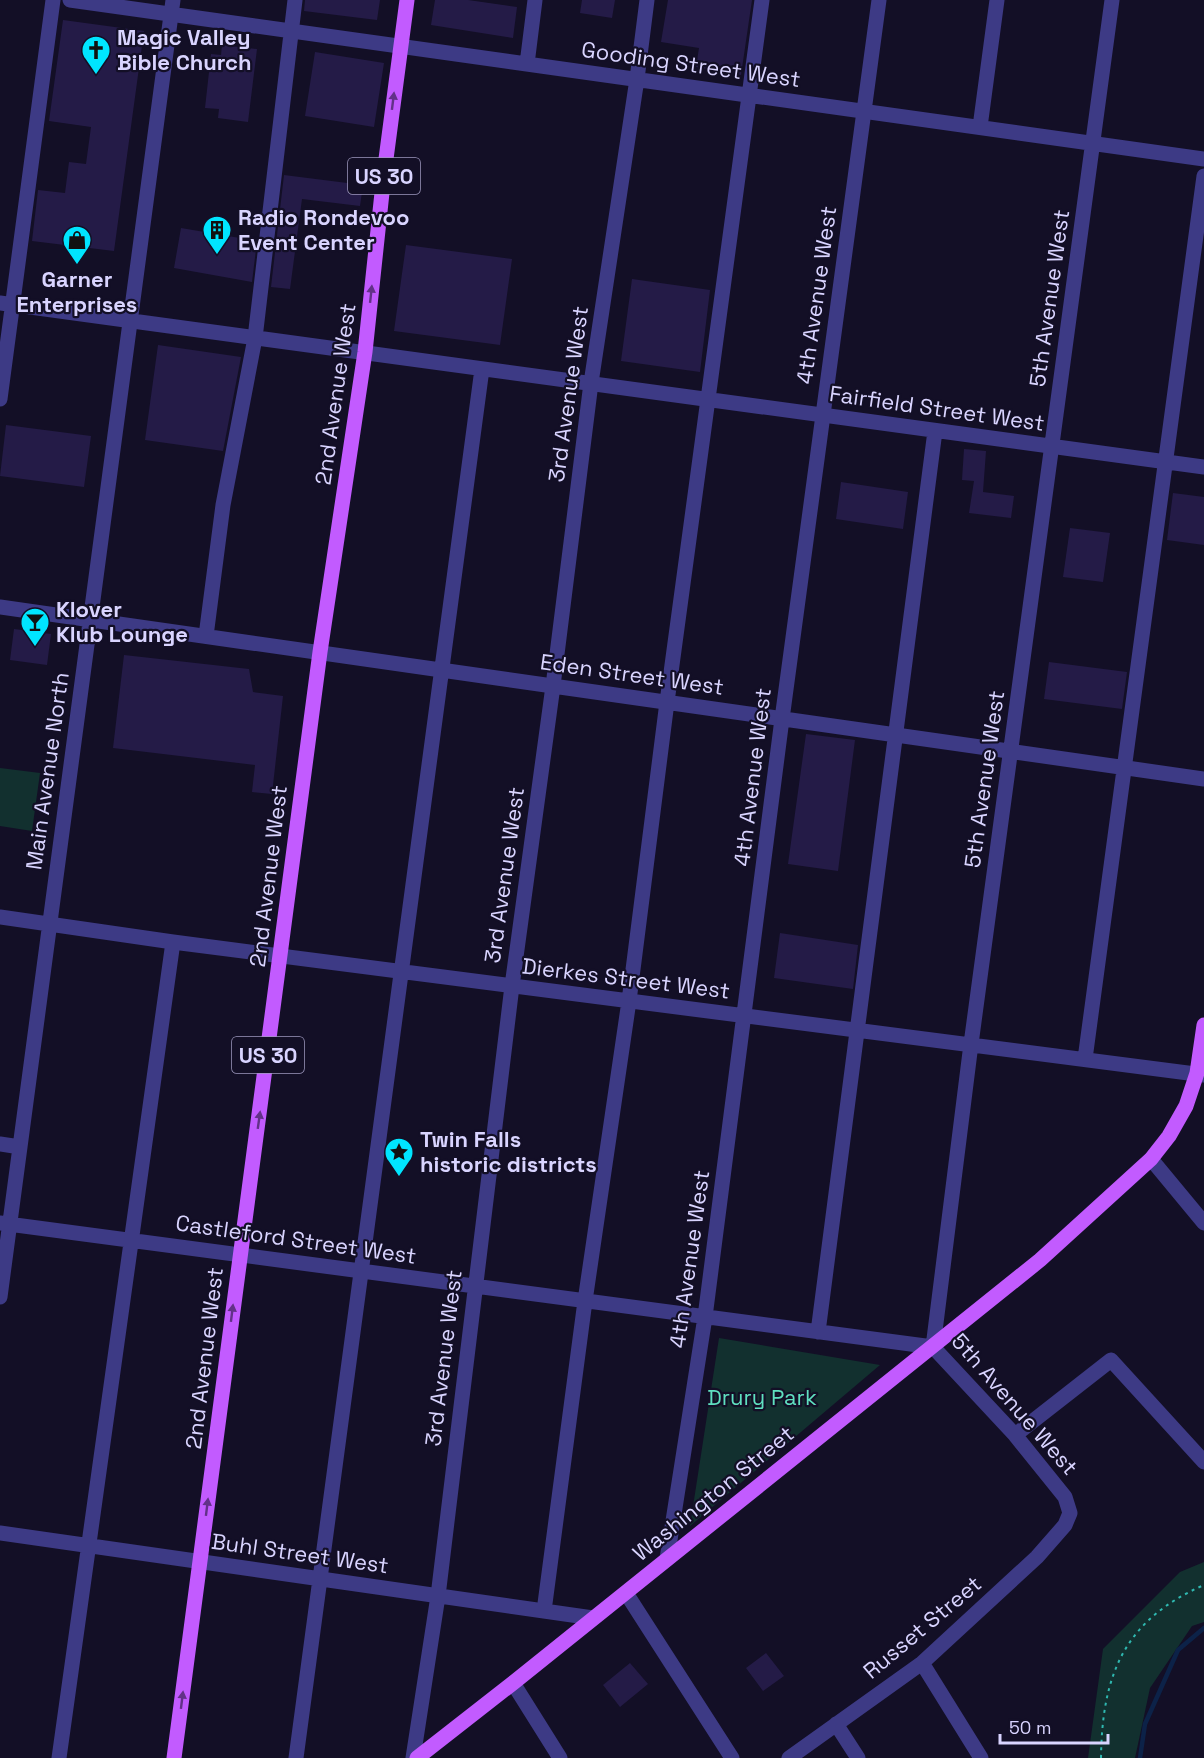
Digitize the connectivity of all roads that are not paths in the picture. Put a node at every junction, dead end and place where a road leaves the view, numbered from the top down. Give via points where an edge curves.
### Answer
1 (53, 0) edge
2 (70, 0) edge
3 (295, 0) edge
4 (407, 0) edge
5 (535, 0) edge
6 (647, 0) edge
7 (762, 0) edge
8 (879, 0) edge
9 (997, 0) edge
10 (1112, 0) edge
11 (172, 7) edge
12 (291, 30) junction
13 (400, 46) junction
14 (527, 64) junction
15 (637, 79) junction
16 (749, 95) junction
17 (864, 111) junction
18 (980, 128) junction
19 (1093, 143) junction
20 (1204, 159) edge
21 (1204, 176) edge
22 (6, 304) edge
23 (130, 320) junction
24 (255, 338) junction
25 (365, 352) junction
26 (482, 369) junction
27 (591, 383) junction
28 (0, 399) edge
29 (708, 399) junction
30 (823, 415) junction
31 (935, 430) junction
32 (1052, 447) junction
33 (1165, 462) junction
34 (1204, 467) edge
35 (0, 607) edge
36 (90, 619) junction
37 (206, 636) junction
38 (320, 652) junction
39 (442, 670) junction
40 (553, 686) junction
41 (667, 702) junction
42 (782, 718) junction
43 (896, 735) junction
44 (1010, 751) junction
45 (1124, 768) junction
46 (1204, 779) edge
47 (0, 917) edge
48 (50, 924) junction
49 (173, 942) junction
50 (280, 956) junction
51 (400, 971) junction
52 (512, 986) junction
53 (629, 1001) junction
54 (745, 1015) junction
55 (1204, 1025) edge
56 (857, 1030) junction
57 (971, 1044) junction
58 (1085, 1059) junction
59 (1201, 1074) edge
60 (0, 1144) edge
61 (20, 1147) junction
62 (1151, 1159) junction
63 (5, 1223) edge
64 (1204, 1223) edge
65 (131, 1240) junction
66 (240, 1254) junction
67 (361, 1271) junction
68 (475, 1286) junction
69 (0, 1297) edge
70 (585, 1301) junction
71 (705, 1317) junction
72 (818, 1332) junction
73 (933, 1347) junction
74 (1015, 1436) junction
75 (1204, 1462) edge
76 (1069, 1516) joint
77 (0, 1533) edge
78 (89, 1546) junction
79 (667, 1559) junction
80 (200, 1562) junction
81 (320, 1579) junction
82 (626, 1593) junction
83 (438, 1596) junction
84 (544, 1611) junction
85 (593, 1618) junction
86 (922, 1663) junction
87 (513, 1683) junction
88 (836, 1724) junction
89 (58, 1758) edge
90 (174, 1758) edge
91 (296, 1758) edge
92 (415, 1758) edge
93 (560, 1758) edge
94 (732, 1758) edge
95 (789, 1758) edge
96 (858, 1758) edge
97 (981, 1758) edge

1 - 22 street
2 - 11 street, Gooding Street West
3 - 12 street
4 - 13 main road, 2nd Avenue West / US 30
5 - 14 street
6 - 15 street, 3rd Avenue West
7 - 16 street
8 - 17 street, 4th Avenue West
9 - 18 street
10 - 19 street, 5th Avenue West
11 - 12 street, Gooding Street West
11 - 23 street, Main Avenue North
12 - 13 street, Gooding Street West
12 - 24 street
13 - 14 street, Gooding Street West
25 -> 13 main road, 2nd Avenue West / US 30
14 - 15 street, Gooding Street West
15 - 16 street, Gooding Street West
15 - 27 street, 3rd Avenue West
16 - 17 street, Gooding Street West
16 - 29 street
17 - 18 street, Gooding Street West
17 - 30 street, 4th Avenue West
18 - 19 street, Gooding Street West
19 - 20 street, Gooding Street West
19 - 32 street, 5th Avenue West
21 - 33 street
22 - 23 street, Fairfield Street West
22 - 28 street
23 - 24 street, Fairfield Street West
23 - 36 street, Main Avenue North
24 - 25 street, Fairfield Street West
24 - 37 street via 224,505
25 - 26 street, Fairfield Street West
25 - 38 main road, 2nd Avenue West / US 30
26 - 27 street, Fairfield Street West
26 - 39 street
27 - 29 street, Fairfield Street West
27 - 40 street, 3rd Avenue West
29 - 30 street, Fairfield Street West
29 - 41 street
30 - 31 street, Fairfield Street West
30 - 42 street, 4th Avenue West
31 - 32 street, Fairfield Street West
31 - 43 street
32 - 33 street, Fairfield Street West
32 - 44 street, 5th Avenue West
33 - 34 street, Fairfield Street West
33 - 45 street
35 - 36 street, Eden Street West
36 - 37 street, Eden Street West
36 - 48 street, Main Avenue North
37 - 38 street, Eden Street West
38 - 39 street, Eden Street West
38 - 50 main road, 2nd Avenue West / US 30
39 - 40 street, Eden Street West
39 - 51 street
40 - 41 street, Eden Street West
40 - 52 street, 3rd Avenue West
41 - 42 street, Eden Street West
41 - 53 street
42 - 43 street, Eden Street West
42 - 54 street, 4th Avenue West
43 - 44 street, Eden Street West
43 - 56 street
44 - 45 street, Eden Street West
44 - 57 street, 5th Avenue West
45 - 46 street, Eden Street West
45 - 58 street
47 - 48 street, Dierkes Street West
48 - 49 street, Dierkes Street West
48 - 61 street, Main Avenue North
49 - 50 street, Dierkes Street West
49 - 65 street
50 - 51 street, Dierkes Street West
66 -> 50 main road, 2nd Avenue West / US 30
51 - 52 street, Dierkes Street West
51 - 67 street
52 - 53 street, Dierkes Street West
52 - 68 street, 3rd Avenue West
53 - 54 street, Dierkes Street West
53 - 70 street
54 - 56 street, Dierkes Street West
54 - 71 street, 4th Avenue West
55 - 59 main road, Washington Street
56 - 57 street, Dierkes Street West
56 - 72 street
57 - 58 street, Dierkes Street West
57 - 73 street, 5th Avenue West
58 - 59 street, Dierkes Street West
59 - 62 main road, Washington Street via 1169,1136
60 - 61 street
61 - 63 street, Main Avenue North
62 - 64 street
62 - 73 main road, Washington Street via 1040,1260
63 - 65 street, Castleford Street West
63 - 69 street, Main Avenue North
65 - 66 street, Castleford Street West
65 - 78 street
66 - 67 street, Castleford Street West
80 -> 66 main road, 2nd Avenue West / US 30
67 - 68 street, Castleford Street West
67 - 81 street
68 - 70 street, Castleford Street West
68 - 83 street, 3rd Avenue West
70 - 71 street, Castleford Street West
70 - 84 street
71 - 72 street, Castleford Street West
71 - 79 street, 4th Avenue West
72 - 73 street, Castleford Street West
73 - 74 street, 5th Avenue West
73 - 79 main road, Washington Street
74 - 75 street via 1111,1360
74 - 76 street, 5th Avenue West via 1065,1497
76 - 86 street, Russet Street via 1037,1557
77 - 78 street, Buhl Street West
78 - 80 street, Buhl Street West
78 - 89 street
79 - 82 main road, Washington Street
80 - 81 street, Buhl Street West
90 -> 80 main road, 2nd Avenue West / US 30
81 - 83 street, Buhl Street West
81 - 91 street
82 - 85 main road, Washington Street
82 - 94 street
83 - 84 street, Buhl Street West
83 - 92 street, 3rd Avenue West
84 - 85 street, Buhl Street West
85 - 87 main road, Washington Street
86 - 88 street, Russet Street
86 - 97 street
87 - 92 main road, Washington Street
87 - 93 street
88 - 95 street, Russet Street
88 - 96 street

